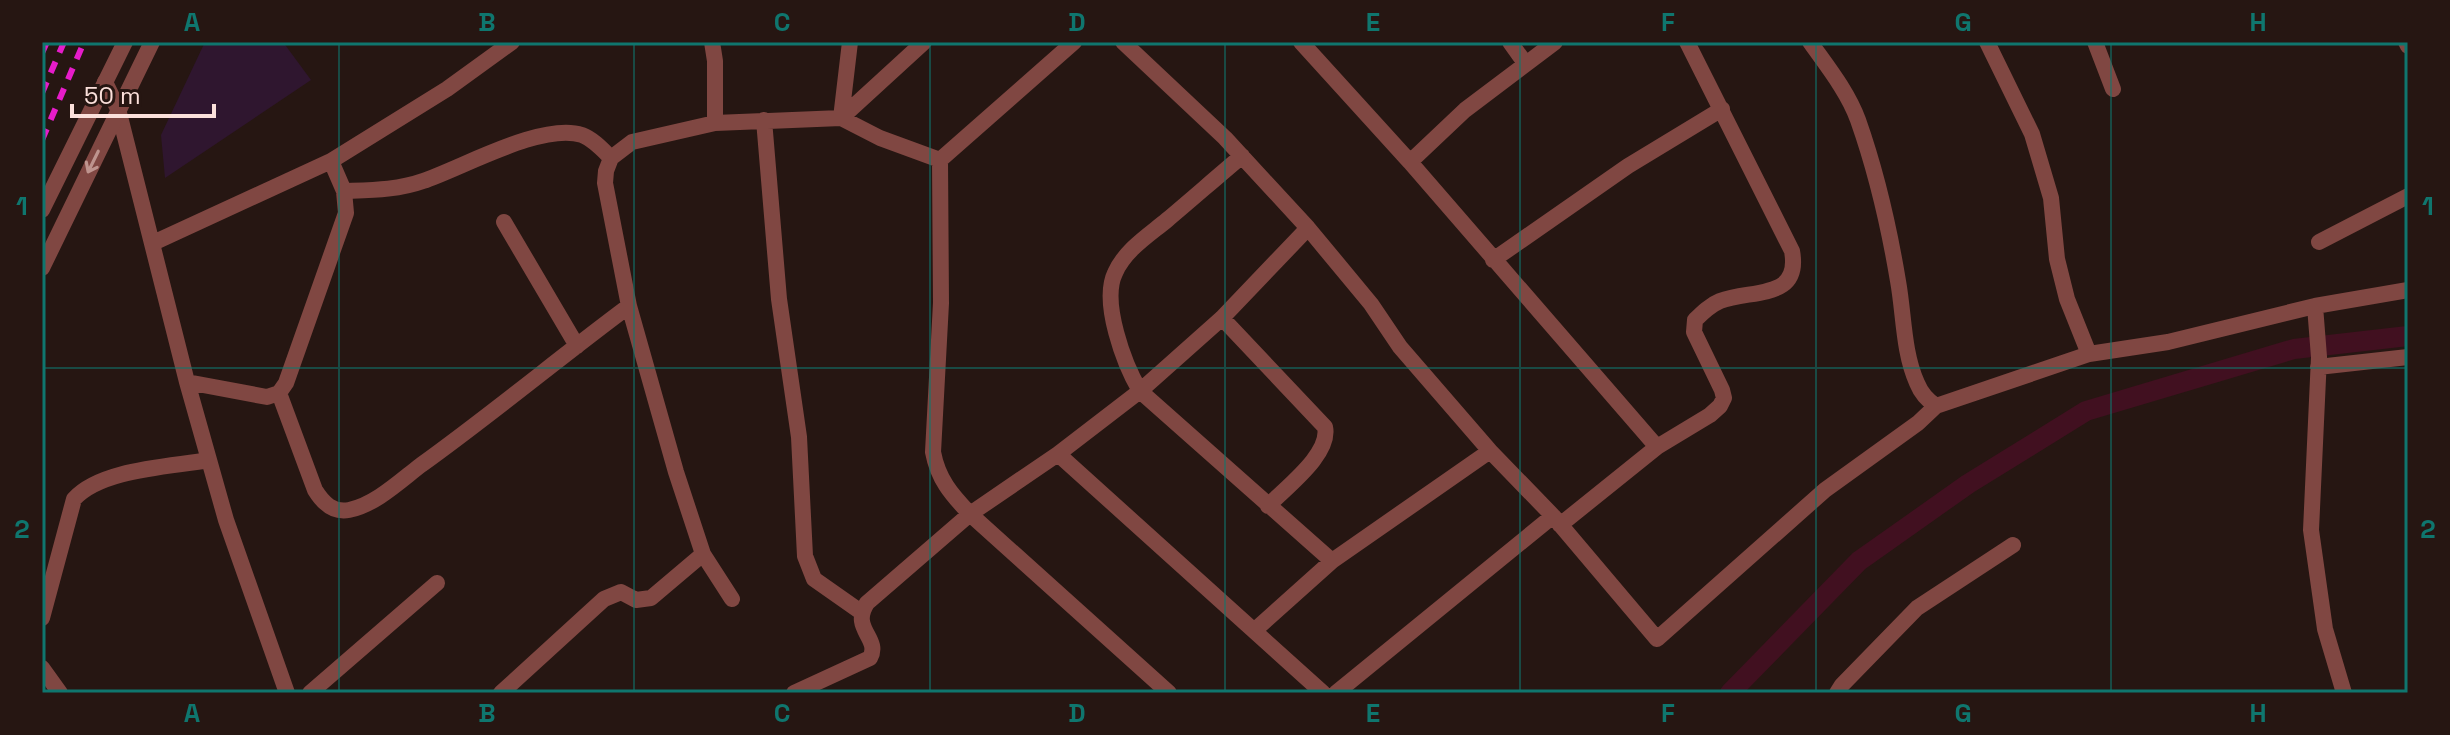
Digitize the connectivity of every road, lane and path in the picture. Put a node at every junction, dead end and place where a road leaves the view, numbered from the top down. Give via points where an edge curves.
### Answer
1 (125, 42) edge
2 (152, 42) edge
3 (512, 42) edge
4 (712, 42) edge
5 (850, 42) edge
6 (924, 42) edge
7 (1074, 42) edge
8 (1123, 42) edge
9 (1301, 42) edge
10 (1510, 42) edge
11 (1555, 42) edge
12 (1687, 42) edge
13 (1810, 42) edge
14 (1987, 42) edge
15 (2095, 42) edge
16 (1525, 63) junction
17 (105, 82) junction
18 (2113, 89) dead end
19 (118, 109) junction
20 (1722, 109) junction
21 (841, 118) junction
22 (764, 120) junction
23 (715, 123) junction
24 (1242, 156) junction
25 (611, 158) junction
26 (940, 160) junction
27 (331, 161) junction
28 (1410, 162) junction
29 (344, 191) junction
30 (2408, 196) edge
31 (42, 210) edge
32 (504, 222) dead end
33 (1308, 228) junction
34 (2319, 242) dead end
35 (153, 243) junction
36 (1493, 260) junction
37 (42, 268) edge
38 (2408, 290) edge
39 (629, 306) junction
40 (2316, 313) junction
41 (1222, 318) junction
42 (577, 346) junction
43 (2089, 354) junction
44 (2408, 357) edge
45 (2318, 362) junction
46 (187, 382) junction
47 (1140, 391) junction
48 (279, 393) junction
49 (1936, 406) junction
50 (1657, 447) junction
51 (1490, 451) junction
52 (1058, 454) junction
53 (209, 460) junction
54 (1268, 506) junction
55 (970, 514) junction
56 (1556, 521) junction
57 (2013, 545) dead end
58 (703, 554) junction
59 (1332, 561) junction
60 (437, 583) dead end
61 (732, 599) dead end
62 (861, 612) junction
63 (42, 618) edge
64 (1255, 630) junction
65 (42, 668) edge
66 (60, 693) edge
67 (287, 693) edge
68 (310, 693) edge
69 (501, 693) edge
70 (794, 693) edge
71 (1169, 693) edge
72 (1323, 693) edge
73 (1336, 693) edge
74 (1837, 693) edge
75 (2344, 693) edge

1 - 17 street
2 - 19 street
3 - 27 street
4 - 23 street
5 - 21 street
6 - 21 street
7 - 26 street
8 - 24 street
9 - 28 street
10 - 16 street
11 - 16 street
12 - 20 street
13 - 49 street via 1857,116 1897,278 1910,361 1925,398
14 - 43 street via 2032,134 2051,198 2067,299
15 - 18 street
16 - 28 street
17 - 19 street
17 - 31 street
19 - 35 street
19 -> 37 street
20 - 36 street via 1628,166
20 - 50 street via 1792,251 1795,268 1779,287 1721,301 1695,320 1694,332 1724,398 1710,415
21 - 22 street
21 - 26 street
22 - 23 street
22 - 62 street via 779,299 799,437 805,556 814,579
23 - 25 street via 632,142
24 - 33 street
24 - 47 street via 1129,252 1114,274 1116,330 1126,368
25 - 29 street via 581,135 556,134 423,181 385,190
25 - 39 street via 605,183
26 - 55 street via 941,303 933,452 947,489
27 - 29 street
27 - 35 street
28 - 36 street
29 - 48 street via 346,213 340,234
30 - 34 street
32 - 42 street
33 - 41 street
33 - 51 street
35 - 46 street
36 - 50 street
38 - 40 street
39 - 42 street
39 - 58 street
40 - 43 street
40 - 45 street
41 - 47 street
41 - 54 street via 1325,427 1323,450
42 - 48 street via 369,503 350,510 338,511 315,490
43 - 49 street
44 - 45 street
45 - 75 street via 2311,530 2325,629
46 - 48 street via 267,397
46 - 53 street
47 - 52 street
47 - 54 street
49 - 56 street via 1825,490 1657,639
50 - 56 street
51 - 56 street
51 - 59 street
52 - 55 street
52 - 64 street
53 - 63 street via 101,478 83,489 74,499
53 - 67 street
54 - 59 street
55 - 62 street
55 - 71 street
56 - 73 street
57 - 74 street via 1917,608
58 - 61 street
58 - 69 street via 651,598 636,600 621,592 604,599
59 - 64 street
60 - 68 street
62 - 70 street via 872,647 870,658
64 - 72 street
65 - 66 street

